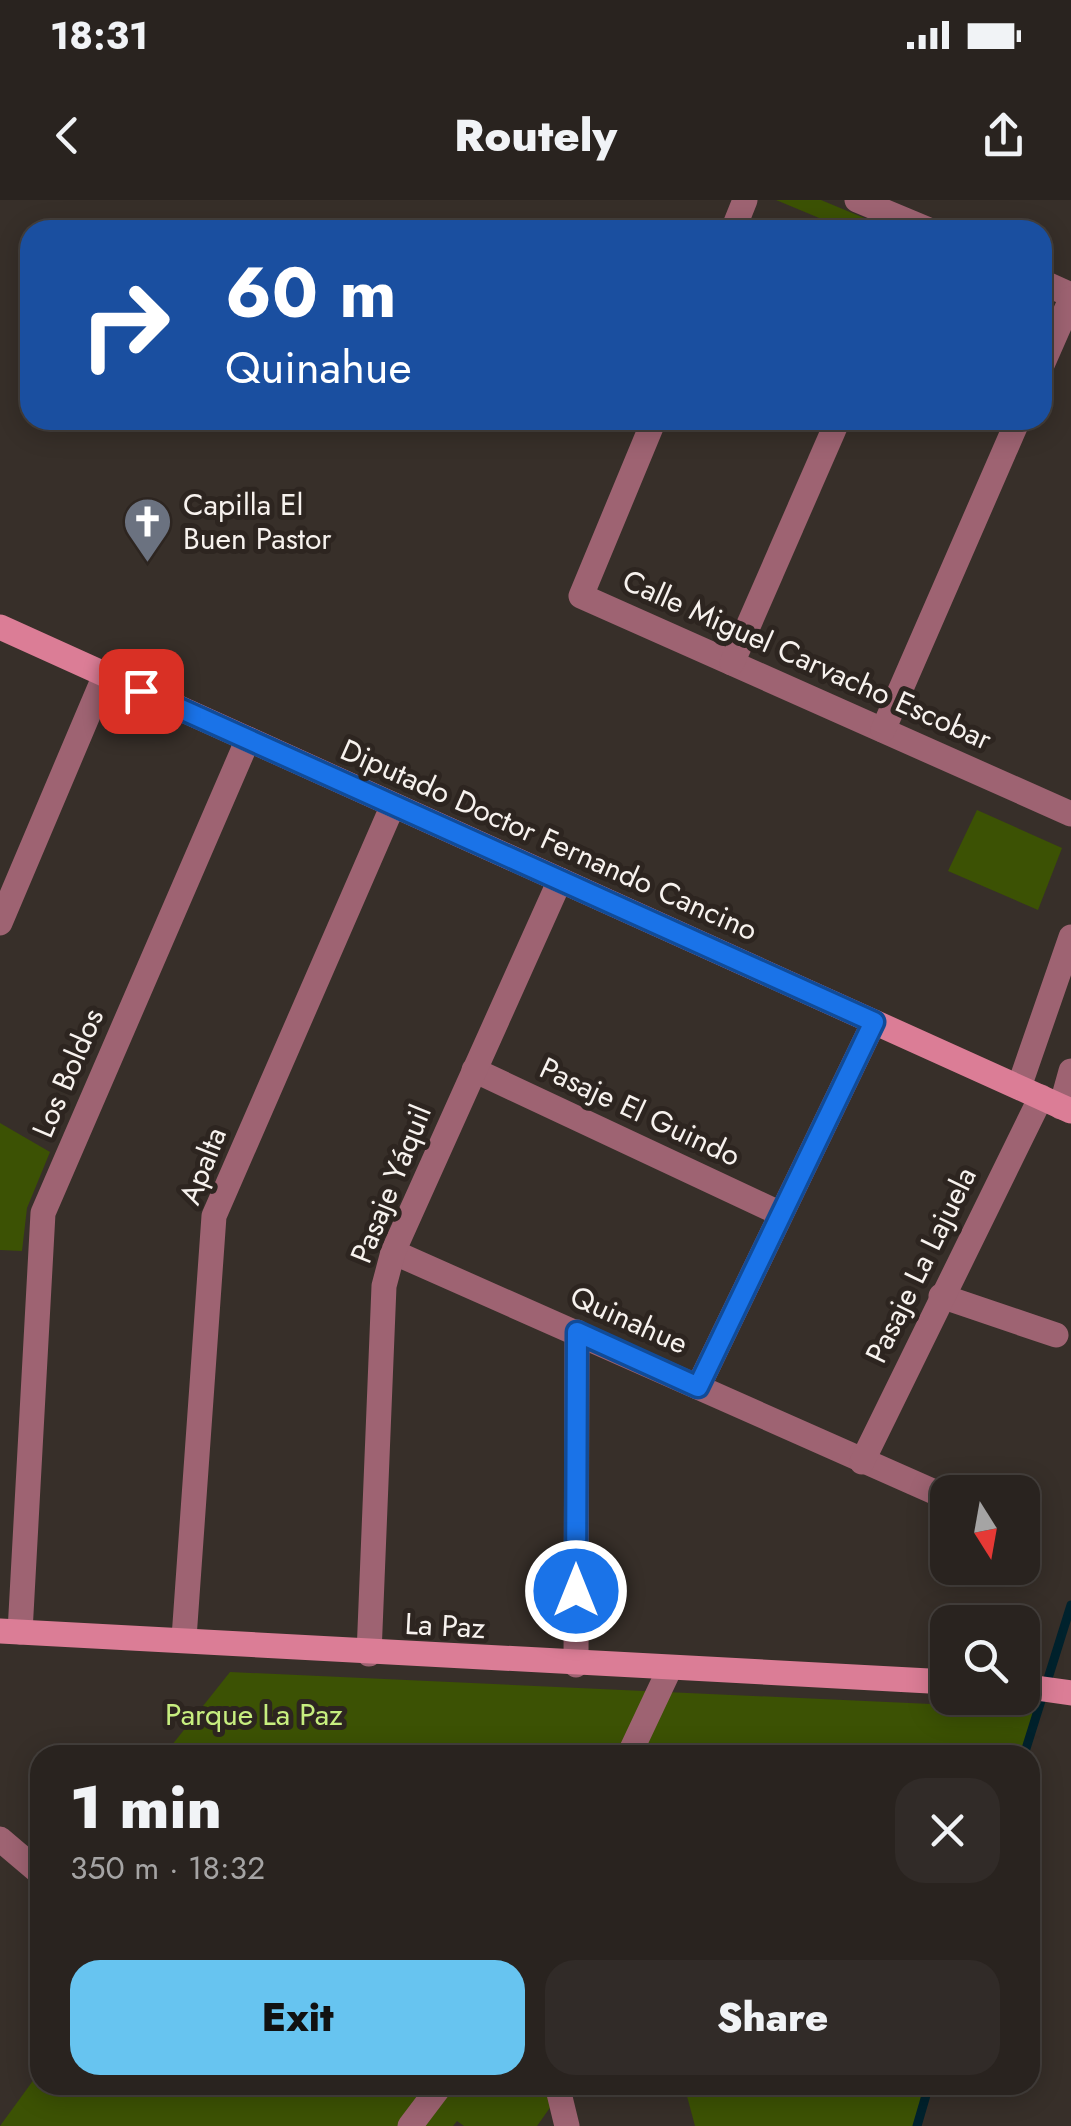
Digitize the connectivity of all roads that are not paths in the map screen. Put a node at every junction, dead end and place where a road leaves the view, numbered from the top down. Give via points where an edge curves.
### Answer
1 (857, 200) edge
2 (903, 220) edge
3 (1071, 297) edge
4 (1052, 341) edge
5 (650, 430) edge
6 (834, 430) edge
7 (1014, 430) edge
8 (0, 627) edge
9 (732, 663) junction
10 (105, 675) junction
11 (882, 730) junction
12 (248, 740) junction
13 (393, 805) junction
14 (1071, 814) edge
15 (560, 880) junction
16 (0, 923) edge
17 (1071, 936) edge
18 (874, 1022) junction
19 (474, 1070) junction
20 (1071, 1070) edge
21 (1048, 1100) edge
22 (779, 1213) junction
23 (393, 1252) junction
24 (940, 1296) junction
25 (577, 1332) junction
26 (1056, 1335) dead end
27 (698, 1387) junction
28 (862, 1462) junction
29 (930, 1490) edge
30 (10, 1631) edge
31 (184, 1638) junction
32 (369, 1654) junction
33 (576, 1665) junction
34 (670, 1668) junction
35 (930, 1681) edge
36 (1040, 1688) edge
37 (1068, 1692) edge
38 (634, 1745) edge
39 (0, 1839) edge
40 (30, 1864) edge
41 (433, 2095) edge
42 (559, 2095) edge
43 (564, 2124) edge
44 (410, 2126) edge

1 - 2 street
3 - 4 street
5 - 9 street, Calle Miguel Carvacho Escobar via 580,596
6 - 9 street
7 - 11 street
8 - 10 street, Diputado Doctor Fernando Cancino
9 - 11 street, Calle Miguel Carvacho Escobar
10 - 12 street, Diputado Doctor Fernando Cancino
10 - 16 street
11 - 14 street, Calle Miguel Carvacho Escobar
12 - 13 street, Diputado Doctor Fernando Cancino
12 - 30 street, Los Boldos via 43,1213
13 - 15 street, Diputado Doctor Fernando Cancino
13 - 31 street, Apalta via 214,1216
15 - 18 street, Diputado Doctor Fernando Cancino
15 - 19 street, Pasaje Yáquil
17 - 21 street
18 - 21 street, Diputado Doctor Fernando Cancino
18 - 22 street
19 - 22 street, Pasaje El Guindo
19 - 23 street, Pasaje Yáquil
20 - 21 street
21 - 24 street, Pasaje La Lajuela
22 - 27 street
23 - 25 street, Quinahue
23 - 32 street, Pasaje Yáquil via 384,1286
24 - 26 street
24 - 28 street, Pasaje La Lajuela
25 - 27 street, Quinahue
25 - 33 street
27 - 28 street, Quinahue
28 - 29 street, Quinahue
30 - 31 street, La Paz
31 - 32 street, La Paz
32 - 33 street, La Paz
33 - 34 street, La Paz
34 - 35 street, La Paz
34 - 38 street
36 - 37 street
39 - 40 street
41 - 44 street
42 - 43 street

